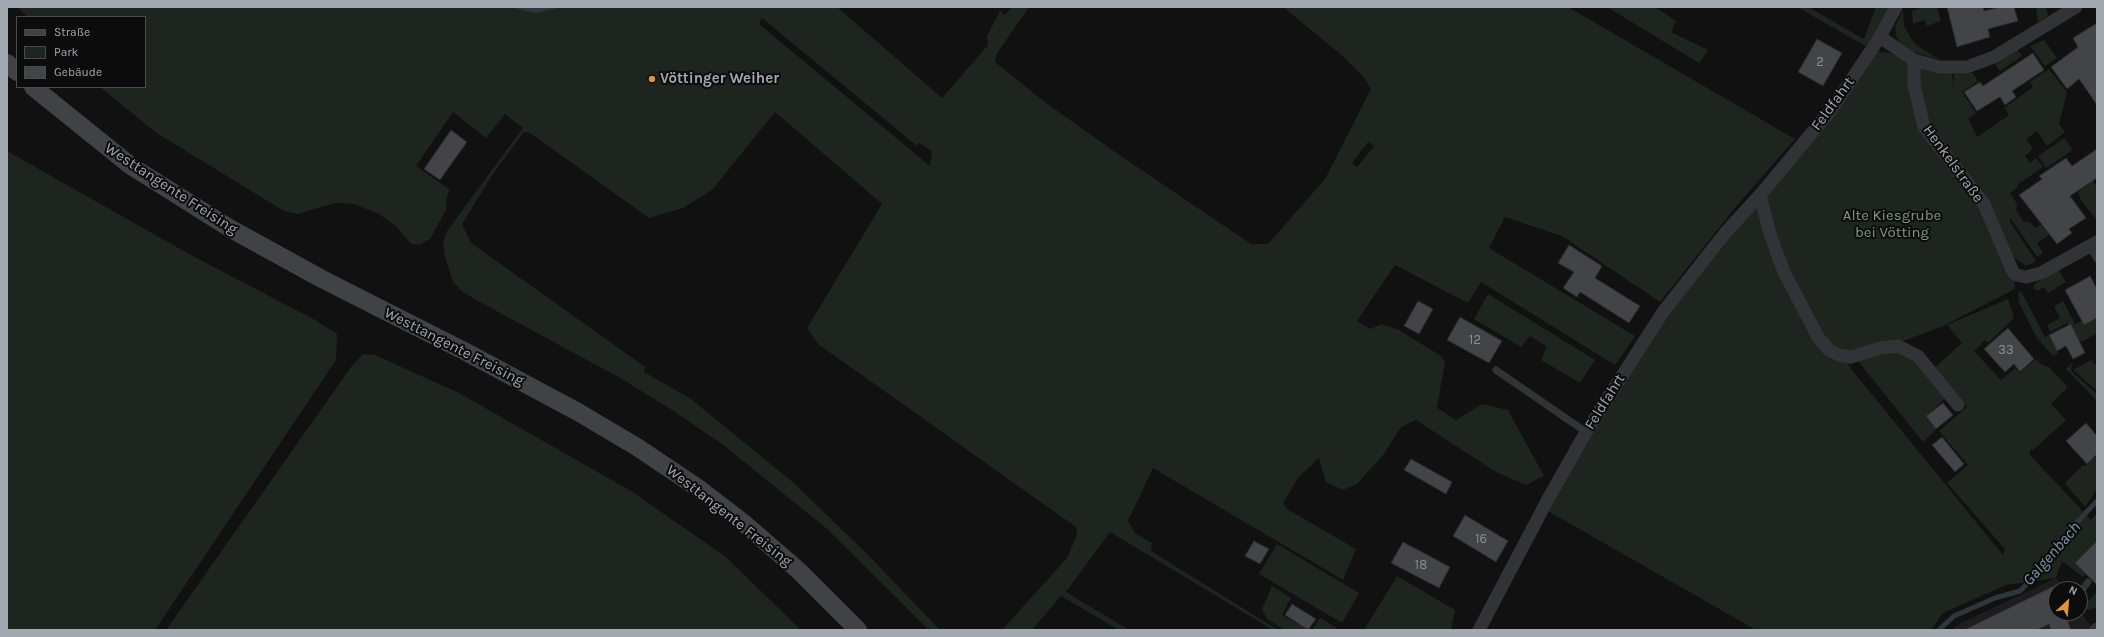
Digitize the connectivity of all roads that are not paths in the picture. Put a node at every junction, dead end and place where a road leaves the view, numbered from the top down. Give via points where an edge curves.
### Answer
1 (1896, 7) edge
2 (2076, 7) edge
3 (1880, 37) junction
4 (1914, 60) junction
5 (7, 63) edge
6 (16, 71) edge
7 (34, 88) edge
8 (1760, 195) junction
9 (2094, 245) edge
10 (2097, 259) edge
11 (1496, 370) dead end
12 (1958, 405) dead end
13 (1586, 432) junction
14 (858, 630) edge
15 (1479, 630) edge

1 - 3 street, Feldfahrt
2 - 4 street via 1975,66 1939,67
3 - 4 street
3 - 8 street, Feldfahrt via 1831,110
4 - 9 street, Henkelstraße via 1914,85 1924,127 1984,204 2013,272 2026,277 2041,273
5 - 6 main road
7 - 14 main road, Westtangente Freising via 130,166 231,229 571,408 637,447 698,488 746,525 798,570
8 - 12 street via 1770,234 1784,272 1818,337 1829,350 1839,356 1851,357 1880,348 1898,346 1918,356
8 - 13 street, Feldfahrt via 1682,286
9 - 10 lane, Henkelstraße
11 - 13 lane
13 - 15 street, Feldfahrt

